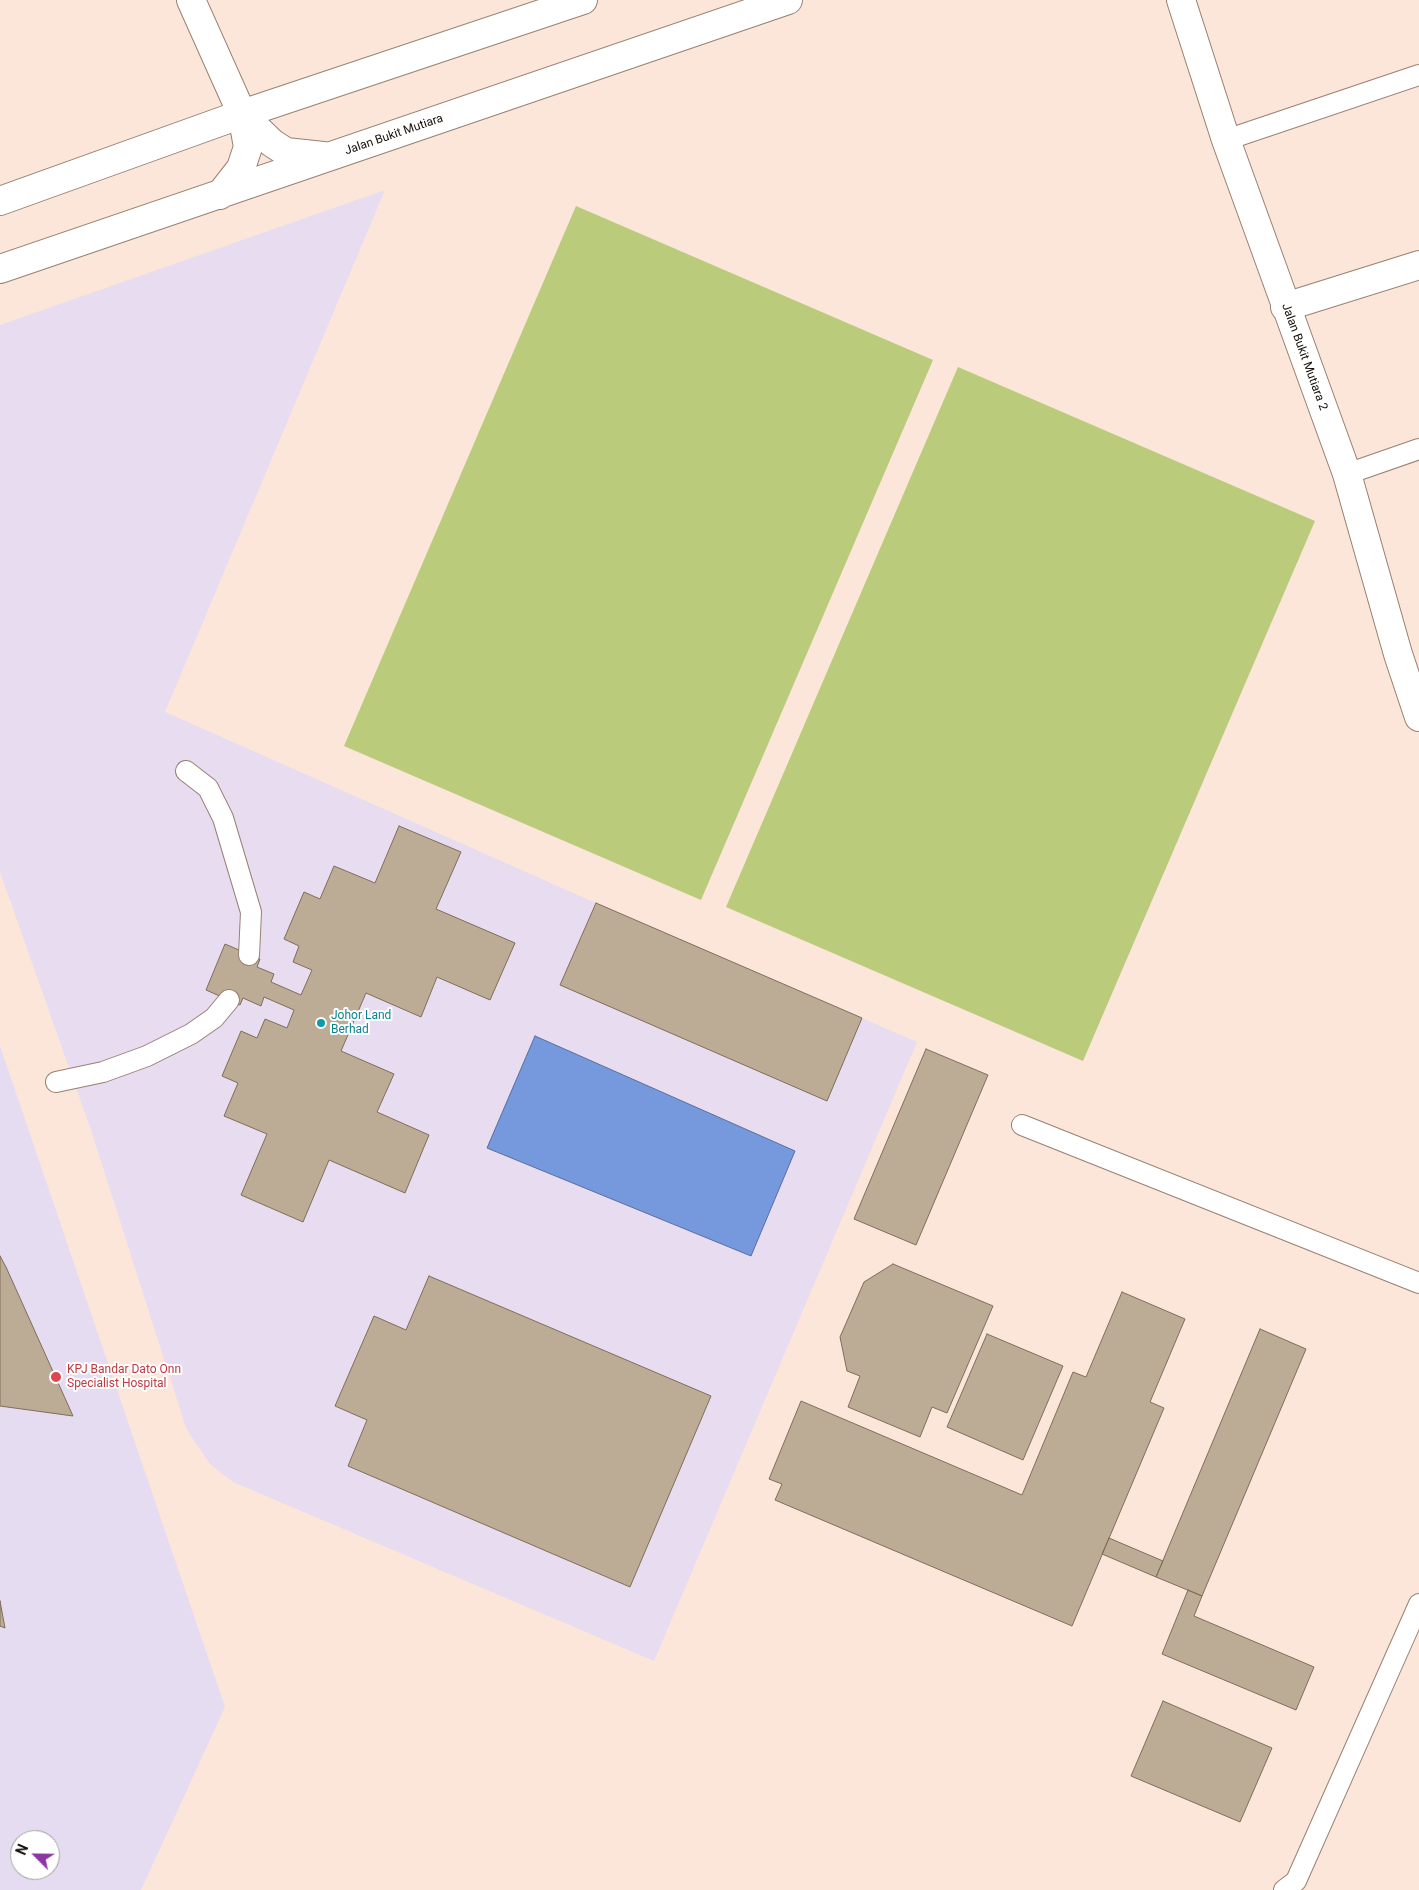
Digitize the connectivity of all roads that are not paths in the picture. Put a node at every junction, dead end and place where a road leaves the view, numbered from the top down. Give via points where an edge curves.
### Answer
1 (191, 0) edge
2 (583, 0) edge
3 (788, 0) edge
4 (1181, 0) edge
5 (1419, 75) edge
6 (242, 114) junction
7 (1226, 140) junction
8 (330, 157) junction
9 (220, 194) junction
10 (0, 201) edge
11 (1419, 265) edge
12 (0, 269) edge
13 (1285, 307) junction
14 (1419, 449) edge
15 (1347, 474) junction
16 (1408, 651) edge
17 (1419, 717) edge
18 (186, 771) dead end
19 (249, 954) dead end
20 (229, 1000) dead end
21 (56, 1082) dead end
22 (1022, 1125) dead end
23 (1419, 1283) edge
24 (1419, 1604) edge
25 (1284, 1890) edge

1 - 6 street
2 - 6 street
3 - 8 street, Jalan Bukit Mutiara
4 - 7 street, Jalan Bukit Mutiara 2
5 - 7 lane
6 - 8 street via 286,152
6 - 9 street via 248,147 241,168
6 - 10 street
7 - 13 street, Jalan Bukit Mutiara 2
8 - 9 street, Jalan Bukit Mutiara
9 - 12 street, Jalan Bukit Mutiara
11 - 13 street
13 - 15 street, Jalan Bukit Mutiara 2
14 - 15 lane
15 - 16 street, Jalan Bukit Mutiara 2
16 - 17 street, Jalan Bukit Mutiara 2
18 - 19 lane via 208,788 223,818 251,912
20 - 21 lane via 214,1018 198,1029 147,1056 103,1072
22 - 23 lane
24 - 25 lane via 1296,1881

